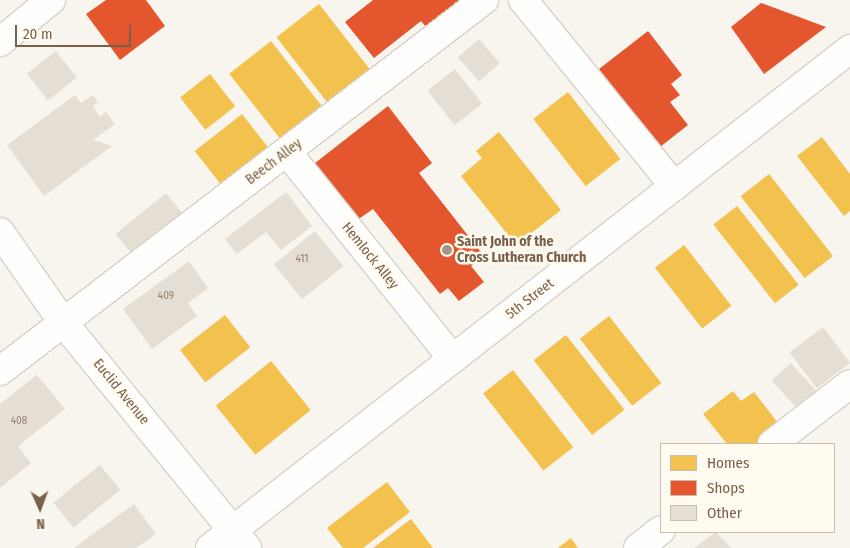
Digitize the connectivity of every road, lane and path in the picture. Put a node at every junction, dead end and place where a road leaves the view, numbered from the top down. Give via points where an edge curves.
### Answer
1 (51, 0) edge
2 (484, 0) edge
3 (523, 0) edge
4 (0, 42) edge
5 (850, 49) edge
6 (287, 152) junction
7 (674, 186) junction
8 (0, 232) edge
9 (62, 321) junction
10 (453, 359) junction
11 (0, 371) edge
12 (850, 384) edge
13 (773, 443) edge
14 (660, 531) edge
15 (240, 539) edge
16 (210, 548) edge
17 (638, 548) edge

1 - 4 street
2 - 6 street, Beech Alley
3 - 7 street
5 - 7 street, 5th Street
6 - 9 street, Beech Alley
6 - 10 street, Hemlock Alley
7 - 10 street, 5th Street
8 - 9 street, Euclid Avenue
9 - 11 street, Beech Alley
9 - 15 street, Euclid Avenue
10 - 15 street, 5th Street
12 - 13 street
14 - 17 street
15 - 16 street, 5th Street

